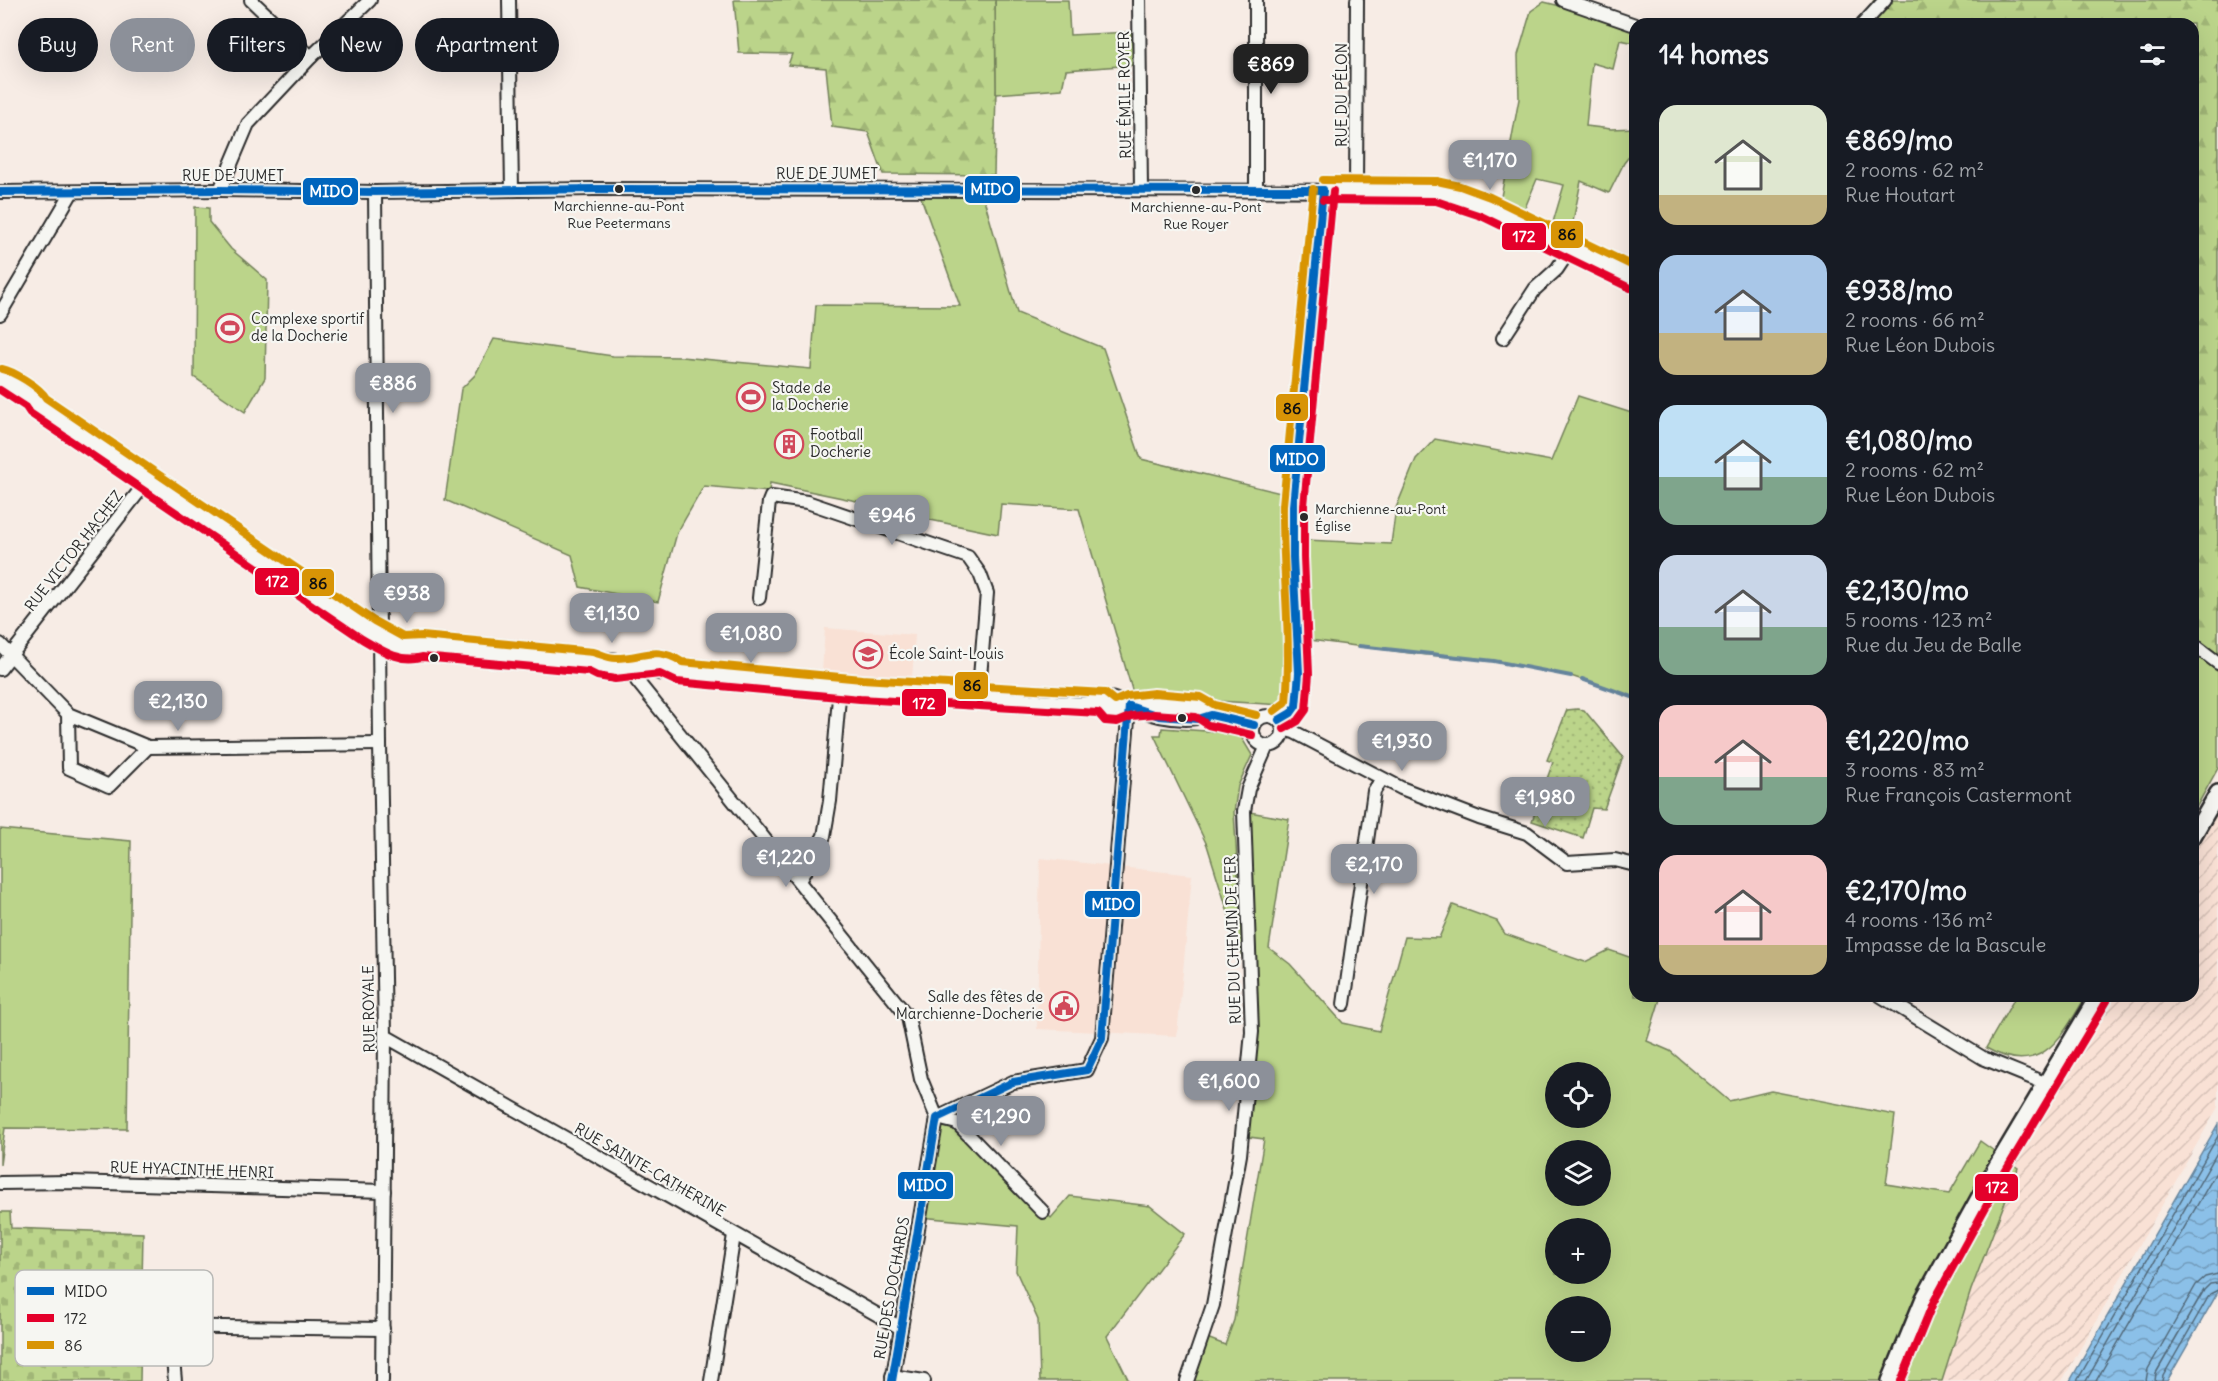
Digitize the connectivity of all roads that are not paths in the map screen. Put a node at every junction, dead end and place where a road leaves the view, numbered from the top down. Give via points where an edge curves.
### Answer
1 (250, 0) edge
2 (370, 0) edge
3 (509, 0) edge
4 (1139, 0) edge
5 (1256, 0) edge
6 (1357, 0) edge
7 (1563, 0) edge
8 (1881, 2) edge
9 (1868, 18) edge
10 (1629, 23) edge
11 (311, 57) junction
12 (220, 190) junction
13 (512, 190) junction
14 (1141, 190) junction
15 (1256, 190) junction
16 (1323, 190) junction
17 (1356, 191) junction
18 (0, 192) edge
19 (72, 192) junction
20 (375, 192) junction
21 (1571, 248) junction
22 (1629, 276) edge
23 (0, 314) edge
24 (1503, 338) dead end
25 (0, 379) edge
26 (148, 480) junction
27 (759, 598) dead end
28 (380, 636) junction
29 (0, 644) edge
30 (2199, 649) edge
31 (11, 655) junction
32 (2218, 663) edge
33 (635, 666) junction
34 (0, 669) edge
35 (840, 686) junction
36 (981, 696) junction
37 (1129, 706) junction
38 (68, 714) junction
39 (1281, 724) junction
40 (1254, 726) junction
41 (380, 744) junction
42 (1266, 746) junction
43 (148, 747) junction
44 (1382, 779) junction
45 (2218, 793) edge
46 (2199, 826) edge
47 (1629, 864) edge
48 (799, 880) junction
49 (1891, 1002) edge
50 (2094, 1002) edge
51 (1344, 1004) dead end
52 (385, 1036) junction
53 (2046, 1084) junction
54 (937, 1118) junction
55 (0, 1183) edge
56 (384, 1191) junction
57 (1043, 1212) dead end
58 (734, 1235) junction
59 (213, 1327) edge
60 (901, 1328) junction
61 (383, 1329) junction
62 (174, 1366) edge
63 (892, 1379) edge
64 (175, 1381) edge
65 (382, 1381) edge
66 (711, 1381) edge
67 (924, 1381) edge
68 (1187, 1381) edge
69 (1890, 1381) edge

1 - 11 street
2 - 11 street
3 - 13 street
4 - 14 street, RUE ÉMILE ROYER
5 - 15 street
6 - 17 street, RUE DU PÉLON
7 - 10 street
8 - 9 street
11 - 12 street via 248,124
12 - 19 street, RUE DE JUMET
12 - 20 street, RUE DE JUMET
13 - 14 street, RUE DE JUMET
13 - 20 street, RUE DE JUMET
14 - 15 street, RUE DE JUMET
15 - 16 street, RUE DE JUMET
16 - 17 street, RUE DE JUMET
16 - 39 street via 1293,506 1299,673 1296,706
17 - 21 street, RUE DE JUMET via 1437,191 1458,196
18 - 19 street, RUE DE JUMET
19 - 23 street
20 - 28 street, RUE ROYALE
21 - 22 street, RUE DE JUMET
21 - 24 street via 1557,269 1535,288
25 - 26 street
26 - 28 street
26 - 31 street, RUE VICTOR HACHEZ
27 - 36 street via 771,497 807,502 968,557 981,574 987,593
28 - 33 street via 414,640 421,646 592,662 599,667
28 - 41 street, RUE ROYALE
29 - 31 street
30 - 32 street
31 - 34 street, RUE VICTOR HACHEZ
31 - 38 street
33 - 35 street via 666,664 678,672
33 - 48 street via 637,681
35 - 36 street
35 - 48 street via 824,836
36 - 37 street via 1103,703 1109,698
37 - 40 street via 1154,703 1200,707 1211,715
37 - 54 street via 1102,1038 1087,1070 1013,1082
38 - 43 street
38 - 43 street via 69,768 109,786
39 - 40 street via 1264,716
39 - 42 street via 1281,739
39 - 44 street
40 - 42 street via 1256,740
41 - 43 street
41 - 52 street, RUE ROYALE
42 - 68 street, RUE DU CHEMIN DE FER via 1248,789 1244,811 1252,1032 1240,1155 1213,1305
44 - 47 street via 1439,804 1527,833 1568,863 1614,860
44 - 51 street via 1374,791
45 - 46 main road
48 - 54 street via 908,1017 921,1079
49 - 53 street via 1983,1058
50 - 53 main road
52 - 56 street, RUE ROYALE
52 - 58 street, RUE SAINTE-CATHERINE
53 - 69 main road via 1924,1298
54 - 57 street via 957,1123
54 - 60 street, RUE DES DOCHARDS
55 - 56 street, RUE HYACINTHE HENRI
56 - 61 street, RUE ROYALE
58 - 60 street, RUE SAINTE-CATHERINE
58 - 66 street
59 - 61 street
60 - 63 street, RUE DES DOCHARDS
61 - 65 street, RUE ROYALE
62 - 64 street
63 - 67 street

